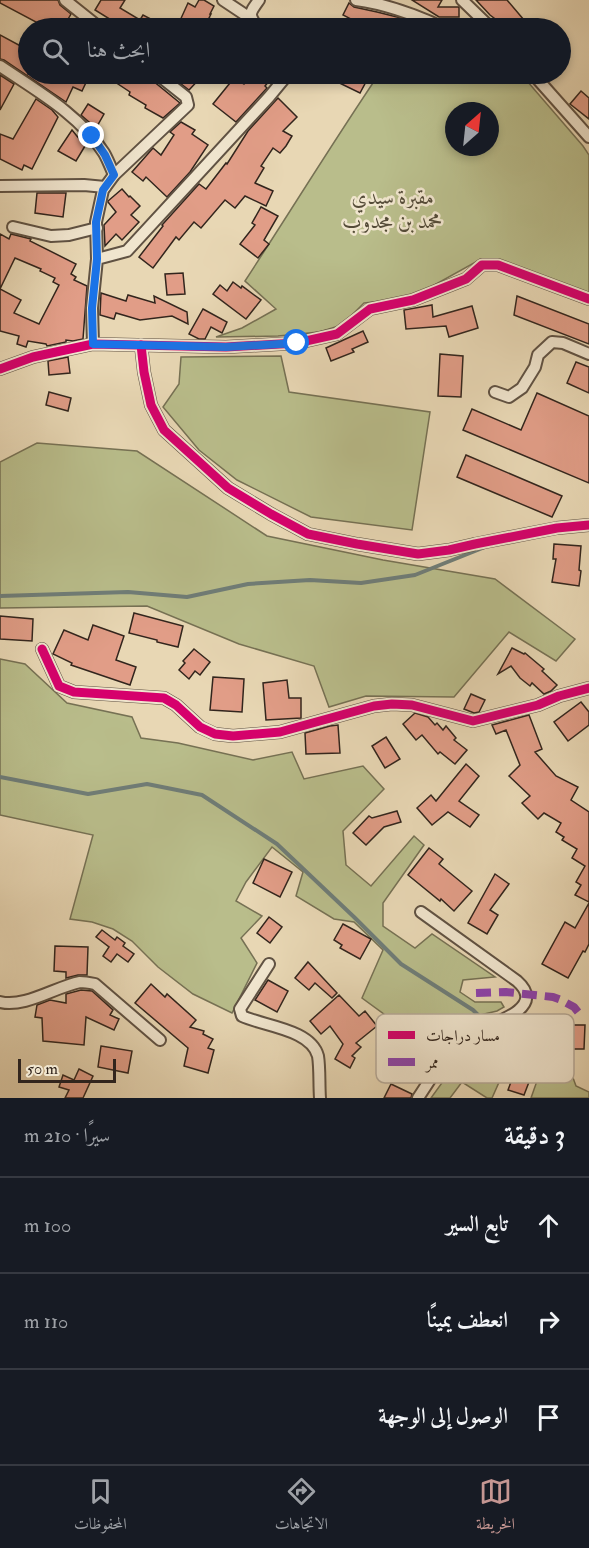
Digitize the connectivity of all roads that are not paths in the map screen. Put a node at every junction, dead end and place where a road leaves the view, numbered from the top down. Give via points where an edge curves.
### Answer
1 (65, 0) edge
2 (223, 0) edge
3 (260, 0) edge
4 (356, 0) edge
5 (462, 0) edge
6 (88, 18) edge
7 (250, 18) joint
8 (422, 18) edge
9 (481, 18) edge
10 (0, 66) edge
11 (18, 78) edge
12 (27, 84) edge
13 (170, 84) edge
14 (280, 84) edge
15 (542, 84) edge
16 (589, 137) edge
17 (114, 175) junction
18 (2, 185) edge
19 (105, 187) junction
20 (14, 227) dead end
21 (97, 228) junction
22 (97, 259) junction
23 (589, 299) edge
24 (93, 344) junction
25 (141, 345) junction
26 (589, 354) edge
27 (0, 369) edge
28 (495, 392) dead end
29 (589, 525) edge
30 (42, 649) dead end
31 (589, 688) edge
32 (421, 912) dead end
33 (269, 964) dead end
34 (0, 1002) edge
35 (512, 1014) edge
36 (160, 1040) dead end
37 (428, 1083) edge
38 (320, 1098) edge
39 (418, 1098) edge

1 - 6 street
2 - 7 street
3 - 7 street
4 - 8 street
5 - 9 street
10 - 11 street
12 - 17 street via 92,136
13 - 17 street via 186,97 188,105
14 - 22 street via 128,251
15 - 16 street
17 - 19 street
18 - 19 street
19 - 21 street
20 - 21 street via 51,236 69,236
21 - 22 street
22 - 24 street
23 - 25 street via 498,265 482,265 466,279 423,296 370,309 337,334 297,343 226,347
24 - 25 street
24 - 27 street via 33,357
25 - 29 street via 151,405 164,430 228,488 308,534 418,554
26 - 28 street via 552,342 538,355 522,388 509,397
30 - 31 street via 59,686 74,692 164,698 200,727 233,736 280,732 392,704 412,705 473,721
32 - 35 street via 524,988 525,1004
33 - 38 street via 240,1009 242,1016 300,1035 313,1045 318,1055
34 - 36 street via 24,1001 82,982 94,984
37 - 39 street

